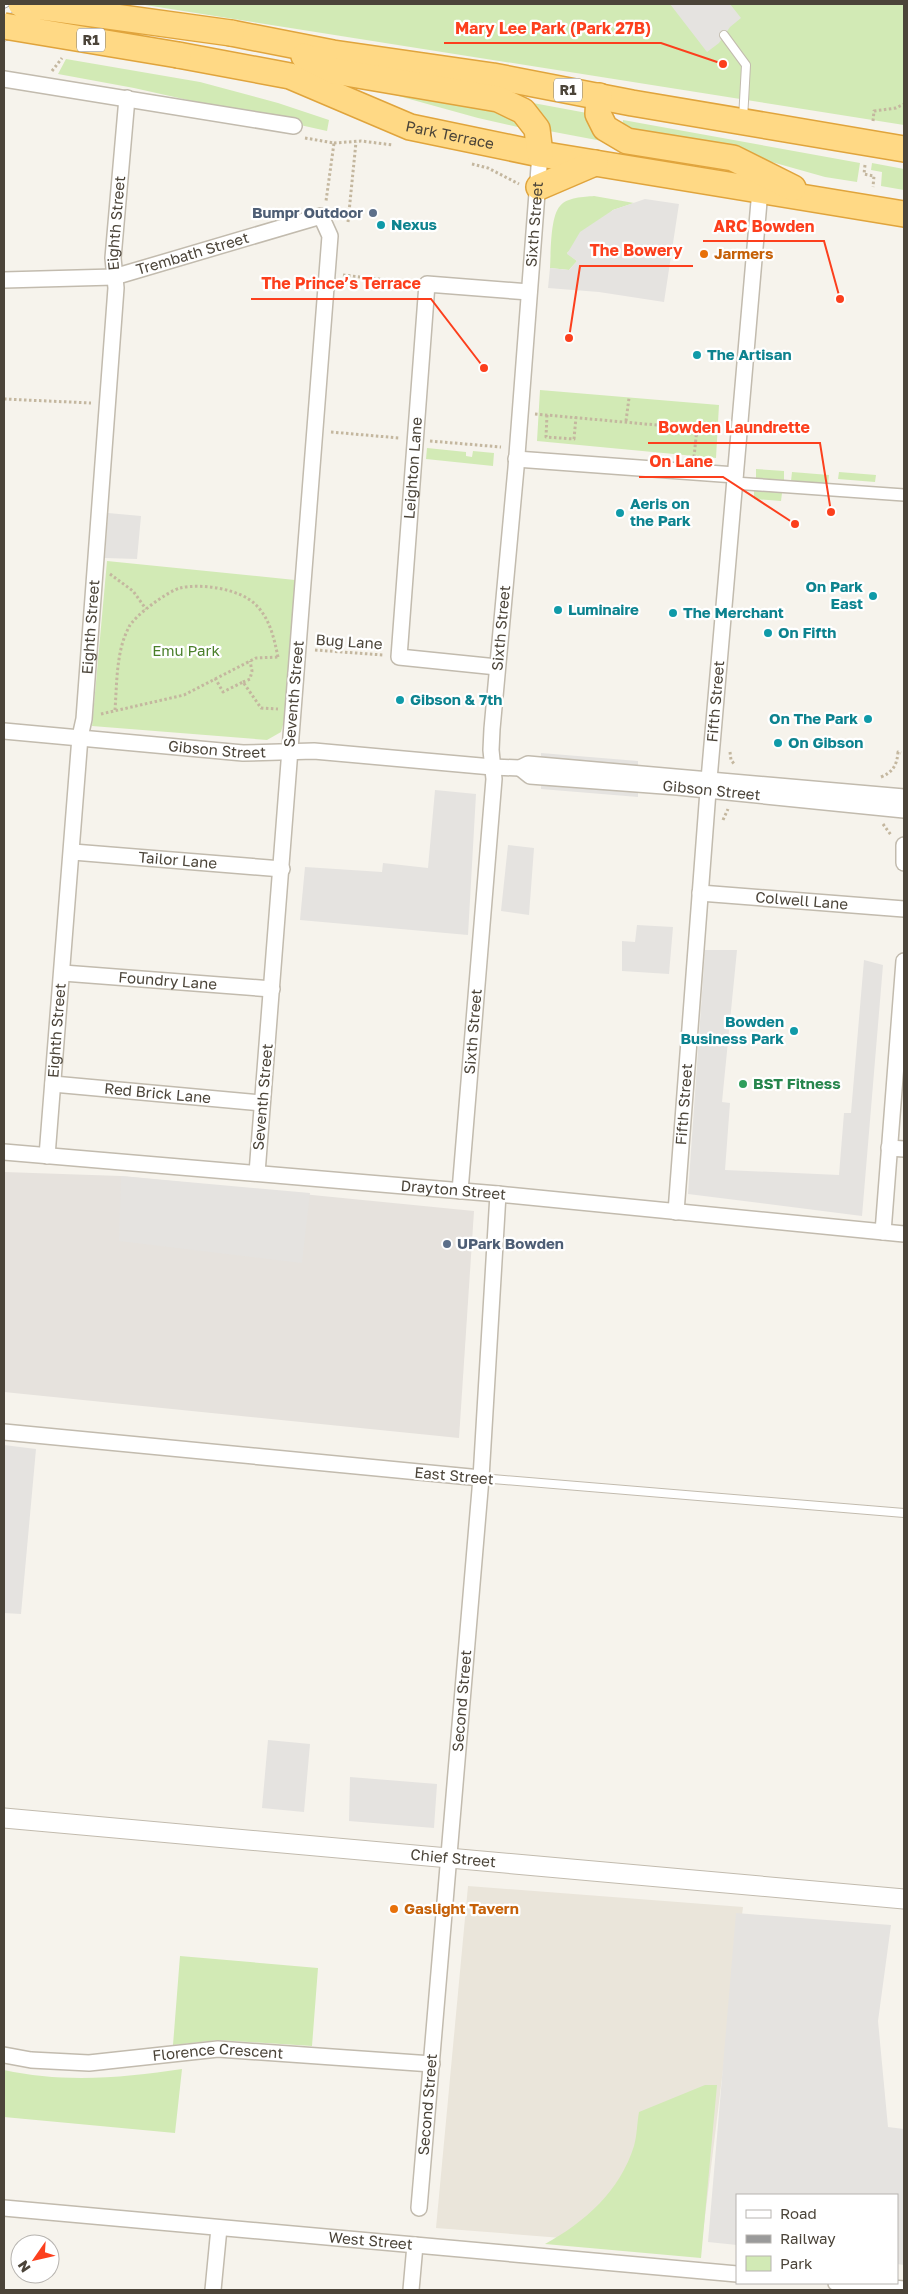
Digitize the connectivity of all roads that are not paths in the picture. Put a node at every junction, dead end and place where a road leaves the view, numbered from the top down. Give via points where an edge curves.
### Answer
1 (21, 4) edge
2 (4, 26) edge
3 (724, 35) dead end
4 (275, 42) junction
5 (4, 79) edge
6 (599, 96) junction
7 (127, 98) junction
8 (743, 121) junction
9 (294, 126) road end
10 (904, 148) edge
11 (540, 154) junction
12 (595, 163) junction
13 (530, 186) junction
14 (760, 190) junction
15 (815, 200) junction
16 (904, 214) edge
17 (321, 216) joint
18 (114, 277) junction
19 (4, 280) edge
20 (529, 292) junction
21 (516, 459) junction
22 (735, 479) junction
23 (904, 495) edge
24 (497, 666) junction
25 (4, 731) edge
26 (80, 737) junction
27 (290, 750) junction
28 (492, 767) junction
29 (708, 784) junction
30 (904, 796) edge
31 (904, 810) edge
32 (904, 845) edge
33 (73, 852) junction
34 (904, 863) edge
35 (282, 869) junction
36 (700, 893) junction
37 (904, 910) edge
38 (904, 961) edge
39 (63, 973) junction
40 (272, 989) junction
41 (54, 1084) junction
42 (262, 1103) junction
43 (889, 1148) junction
44 (904, 1149) edge
45 (4, 1152) edge
46 (47, 1156) junction
47 (257, 1173) junction
48 (460, 1191) junction
49 (498, 1194) junction
50 (676, 1212) junction
51 (883, 1232) junction
52 (904, 1234) edge
53 (4, 1432) edge
54 (481, 1478) junction
55 (904, 1513) edge
56 (4, 1818) edge
57 (449, 1860) junction
58 (904, 1899) edge
59 (4, 2055) edge
60 (432, 2064) junction
61 (4, 2208) edge
62 (419, 2208) dead end
63 (219, 2228) junction
64 (414, 2245) junction
65 (736, 2274) edge
66 (847, 2284) edge
67 (904, 2289) edge
68 (213, 2290) edge
69 (411, 2290) edge

1 - 4 highway, R1, bridge
2 - 11 highway, Park Terrace / R1, bridge via 290,76 410,127
3 - 8 lane via 746,65
4 - 6 highway, R1
4 - 11 highway via 334,71 498,99 523,111 537,129
5 - 7 street
6 - 8 highway, R1
6 - 15 highway via 598,114 605,128 626,141 733,158
7 - 9 street
7 - 18 street, Eighth Street
8 - 10 highway, R1
11 - 12 highway, Park Terrace / R1
11 - 13 street, Sixth Street
12 - 13 highway
12 - 14 highway, Park Terrace / R1
13 - 20 street, Sixth Street
14 - 15 highway, Park Terrace / R1
14 - 22 street, Fifth Street
15 - 16 highway, Park Terrace / R1
17 - 18 street, Trembath Street
17 - 27 street, Seventh Street via 330,236
18 - 19 street, Trembath Street
18 - 26 street, Eighth Street via 116,288
20 - 21 street, Sixth Street
20 - 24 street, Leighton Lane via 427,284 399,657
21 - 22 street
21 - 24 street, Sixth Street
22 - 23 street
22 - 29 street, Fifth Street
24 - 28 street, Sixth Street
25 - 26 street, Gibson Street
26 - 27 street, Gibson Street via 244,753
26 - 33 street, Eighth Street
27 - 28 street, Gibson Street
27 - 35 street, Seventh Street
28 - 29 street, Gibson Street via 520,768 530,776
28 - 48 street, Sixth Street via 494,778
29 - 30 street, Gibson Street
29 - 31 street, Gibson Street
29 - 36 street, Fifth Street
32 - 34 street
33 - 35 street, Tailor Lane
33 - 39 street, Eighth Street
35 - 40 street, Seventh Street
36 - 37 street, Colwell Lane
36 - 50 street, Fifth Street
38 - 43 street
39 - 40 street, Foundry Lane
39 - 41 street, Eighth Street
40 - 42 street, Seventh Street
41 - 42 street, Red Brick Lane
41 - 46 street, Eighth Street
42 - 47 street, Seventh Street
43 - 44 street
43 - 51 street
45 - 46 street, Drayton Street
46 - 47 street, Drayton Street
47 - 48 street, Drayton Street
48 - 49 street, Drayton Street
49 - 50 street, Drayton Street
49 - 54 street, Second Street
50 - 51 street, Drayton Street
51 - 52 street, Drayton Street
53 - 54 street, East Street
54 - 55 lane, East Street
54 - 57 street, Second Street
56 - 57 street, Chief Street
57 - 58 street, Chief Street
57 - 60 street, Second Street
59 - 60 street, Florence Crescent via 89,2063 218,2049
60 - 62 street, Second Street
61 - 63 street, West Street
63 - 64 street, West Street
63 - 68 street
64 - 65 street, West Street
64 - 69 street
66 - 67 street

